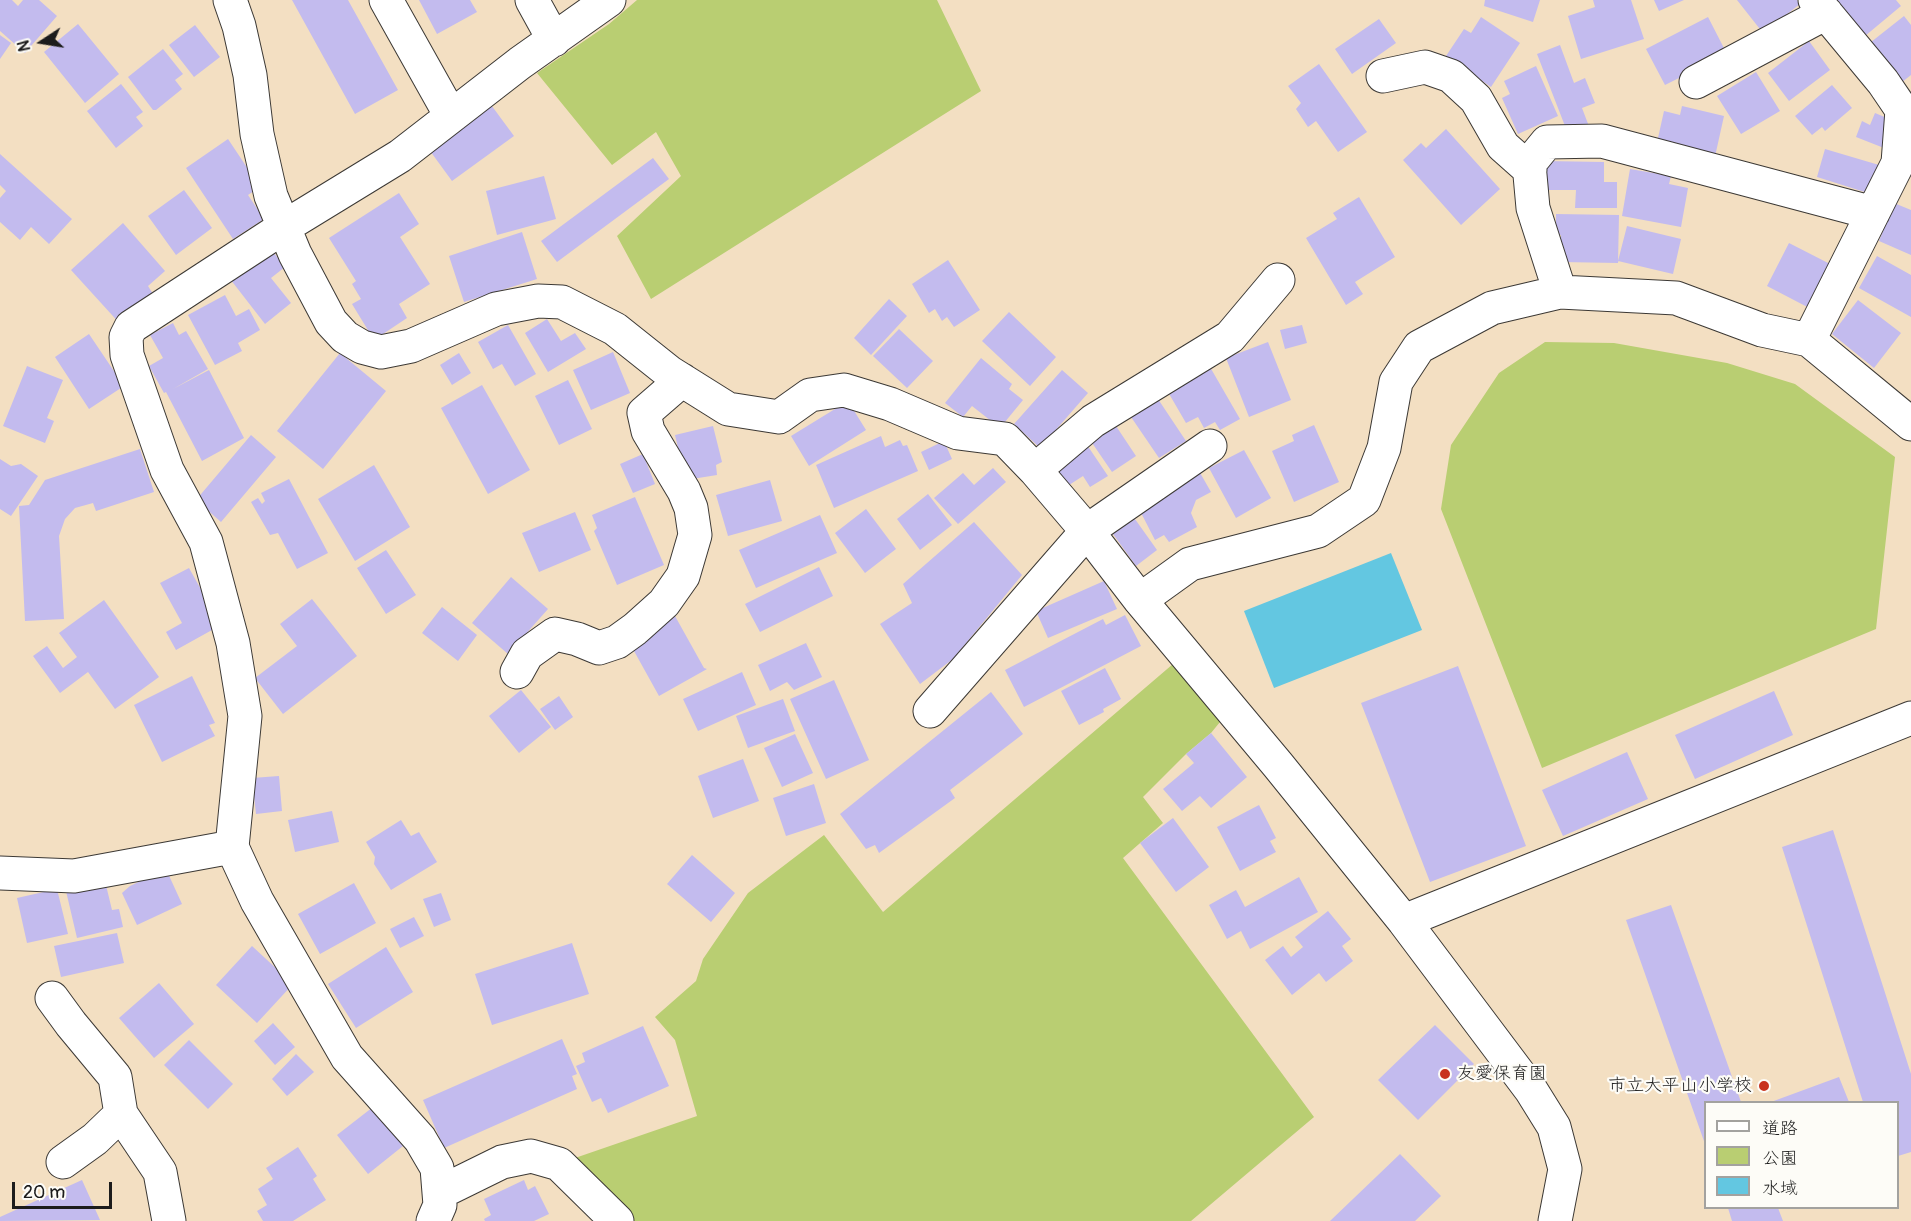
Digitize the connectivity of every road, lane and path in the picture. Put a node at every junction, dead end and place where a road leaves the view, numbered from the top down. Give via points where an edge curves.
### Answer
1 (230, 0) edge
2 (386, 0) edge
3 (532, 0) edge
4 (609, 0) edge
5 (1821, 6) edge
6 (554, 40) junction
7 (1383, 76) dead end
8 (1696, 82) dead end
9 (451, 116) junction
10 (1530, 170) junction
11 (1874, 213) junction
12 (284, 227) junction
13 (1278, 279) dead end
14 (1560, 292) junction
15 (1809, 340) junction
16 (682, 380) junction
17 (1911, 424) edge
18 (1210, 446) dead end
19 (1035, 470) junction
20 (1087, 531) junction
21 (1140, 600) junction
22 (517, 672) dead end
23 (930, 711) dead end
24 (1911, 718) edge
25 (232, 847) junction
26 (0, 873) edge
27 (1404, 921) junction
28 (52, 998) dead end
29 (121, 1114) junction
30 (63, 1162) dead end
31 (436, 1207) edge
32 (169, 1221) edge
33 (617, 1221) edge
34 (1555, 1221) edge

1 - 12 street via 250,75 256,134 271,196
2 - 9 street
3 - 6 street
4 - 6 street
5 - 8 street
5 - 11 street via 1902,110 1898,164
6 - 9 street
7 - 10 street via 1425,67 1451,76 1476,99 1503,146
9 - 12 street via 400,156
10 - 11 street via 1529,164 1547,142 1602,141
10 - 14 street via 1533,208
11 - 15 street
12 - 16 street via 331,322 362,347 381,352 411,346 496,309 538,301 562,302 615,329
12 - 25 street via 131,327 126,337 127,355 167,470 206,542 233,643 245,716
13 - 19 street via 1230,337 1093,422
14 - 15 street via 1676,298 1762,330
14 - 21 street via 1492,308 1419,346 1396,382 1384,448 1364,500 1318,531 1190,564
15 - 17 street
16 - 19 street via 728,409 779,417 810,395 844,390 890,404 958,434 1005,439
16 - 22 street via 644,413 648,431 691,508 695,535 683,576 664,603 617,642 599,648 555,634 527,654
18 - 20 street
19 - 20 street
20 - 21 street
20 - 23 street
21 - 27 street
24 - 27 street
25 - 26 street via 74,876
25 - 31 street via 257,901 347,1057 420,1140 436,1168
27 - 34 street via 1531,1090 1554,1127 1565,1169
28 - 29 street via 114,1077
29 - 30 street
29 - 32 street via 160,1172
31 - 33 street via 502,1162 531,1156 559,1164

